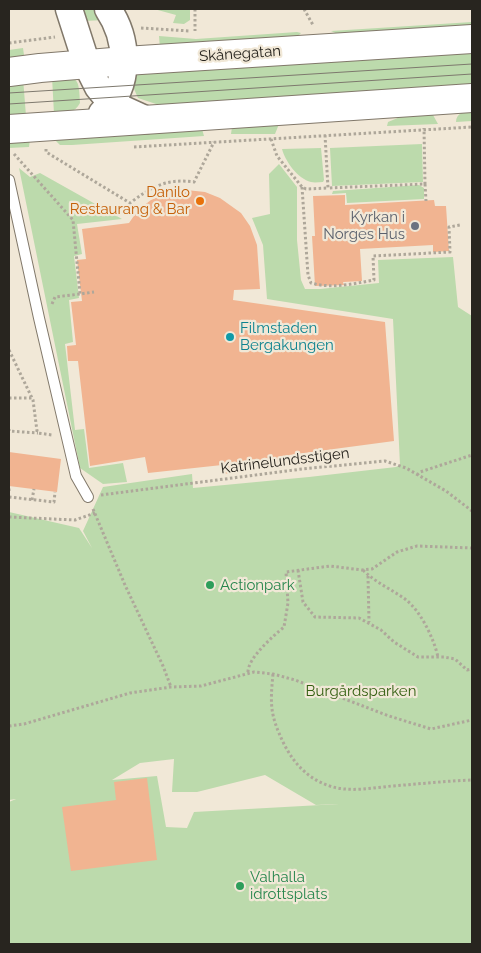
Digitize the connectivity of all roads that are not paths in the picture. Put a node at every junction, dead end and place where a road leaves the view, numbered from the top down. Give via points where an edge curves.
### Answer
1 (69, 9) edge
2 (114, 19) edge
3 (472, 39) edge
4 (125, 61) junction
5 (86, 65) junction
6 (9, 72) edge
7 (472, 98) edge
8 (112, 104) junction
9 (147, 120) junction
10 (79, 124) junction
11 (12, 141) edge
12 (9, 180) edge
13 (88, 497) road end

1 - 5 street
2 - 4 street via 123,42
3 - 4 main road, Skånegatan
4 - 5 main road, Skånegatan
4 - 8 street
5 - 6 main road, Skånegatan
5 - 8 street
7 - 9 main road
8 - 9 street
8 - 10 street via 100,115
9 - 10 main road
10 - 11 main road via 43,143
12 - 13 lane via 76,476

